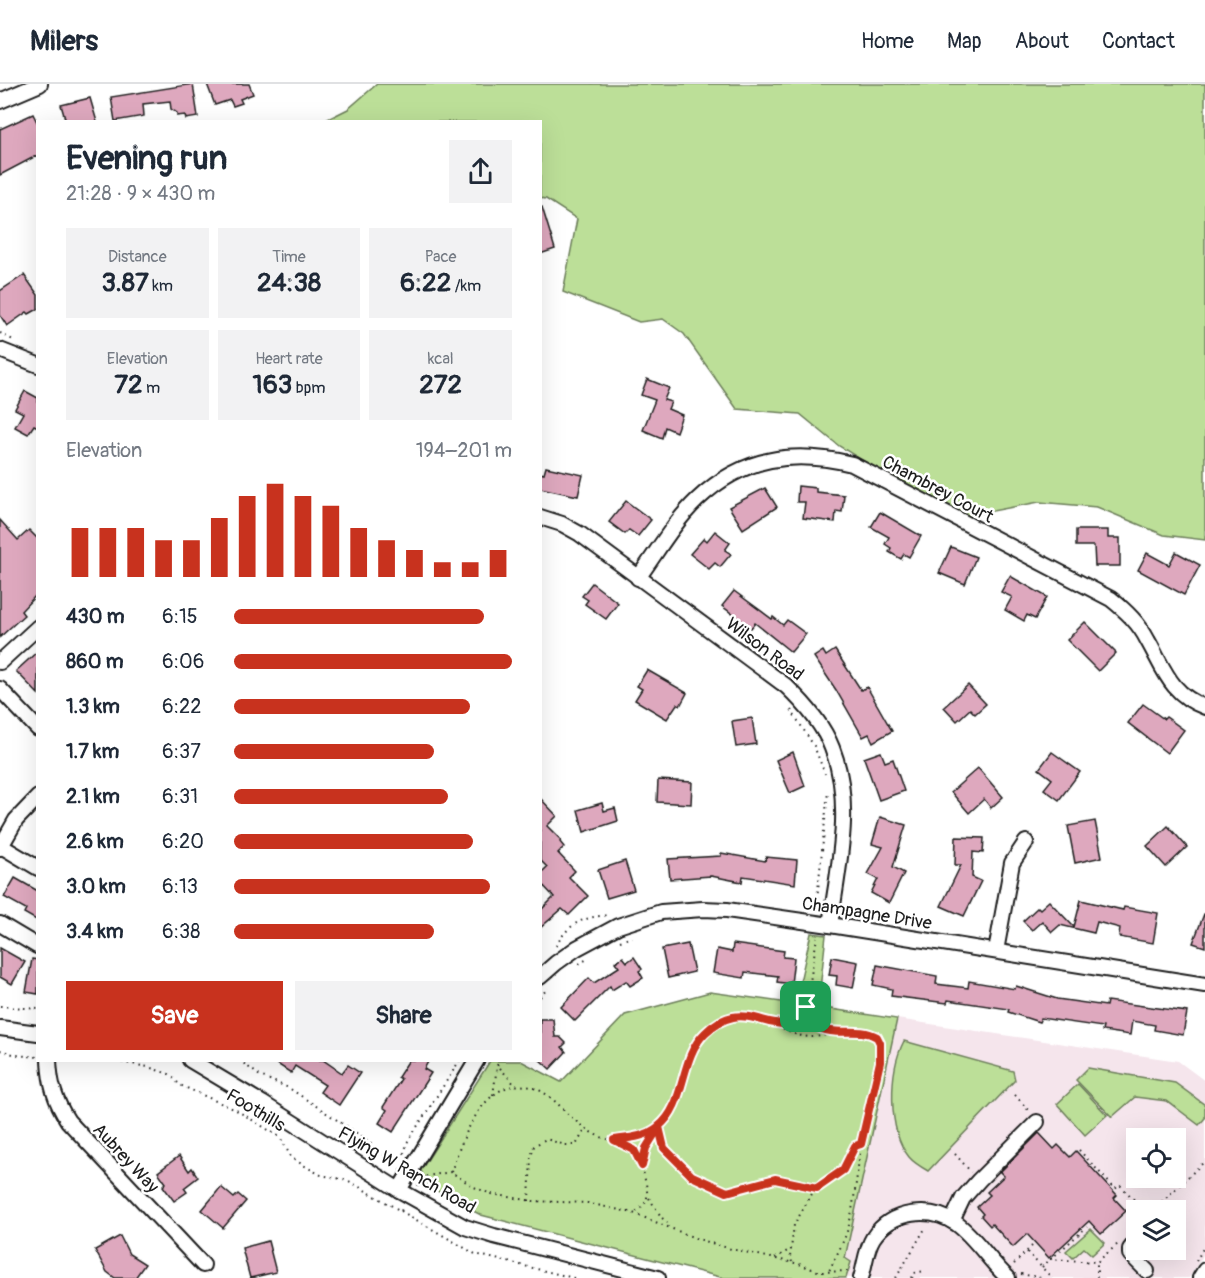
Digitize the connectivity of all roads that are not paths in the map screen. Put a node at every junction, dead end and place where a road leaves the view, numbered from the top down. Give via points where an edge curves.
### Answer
1 (40, 84) edge
2 (0, 101) edge
3 (0, 350) edge
4 (36, 364) edge
5 (542, 518) edge
6 (638, 578) junction
7 (36, 629) edge
8 (0, 662) edge
9 (0, 689) edge
10 (1205, 707) edge
11 (36, 727) edge
12 (36, 799) edge
13 (1026, 842) dead end
14 (0, 847) edge
15 (36, 867) edge
16 (827, 923) junction
17 (0, 924) edge
18 (36, 945) edge
19 (996, 951) junction
20 (546, 981) edge
21 (1205, 985) edge
22 (0, 1028) edge
23 (36, 1033) edge
24 (49, 1062) edge
25 (193, 1062) edge
26 (476, 1062) edge
27 (1037, 1122) road end
28 (399, 1190) junction
29 (945, 1218) junction
30 (1136, 1260) edge
31 (203, 1265) dead end
32 (1205, 1270) edge
33 (1147, 1271) dead end
34 (1009, 1273) edge
35 (658, 1278) edge
36 (861, 1278) edge
37 (1200, 1278) edge

1 - 2 street
3 - 4 street
5 - 6 street, Wilson Road via 580,534
6 - 10 street, Chambrey Court via 686,513 730,476 768,460 809,456 852,464 1111,599 1138,624 1172,684
6 - 16 street, Wilson Road via 786,686 822,728 837,764 843,802 843,827
7 - 8 street
9 - 11 street
12 - 14 street via 16,819
13 - 19 street via 1012,863
14 - 15 street
16 - 19 street, Champagne Drive
16 - 20 street, Champagne Drive via 728,910 661,912 598,936 556,963
17 - 18 street
19 - 21 street, Champagne Drive
22 - 23 street
24 - 31 street, Aubrey Way via 53,1093 68,1121
25 - 28 street, Flying W Ranch Road
26 - 28 street
27 - 29 street
28 - 35 street, Flying W Ranch Road via 465,1227
29 - 34 street via 958,1225
29 - 36 street via 921,1212 887,1224 873,1238
30 - 33 street
32 - 37 street

